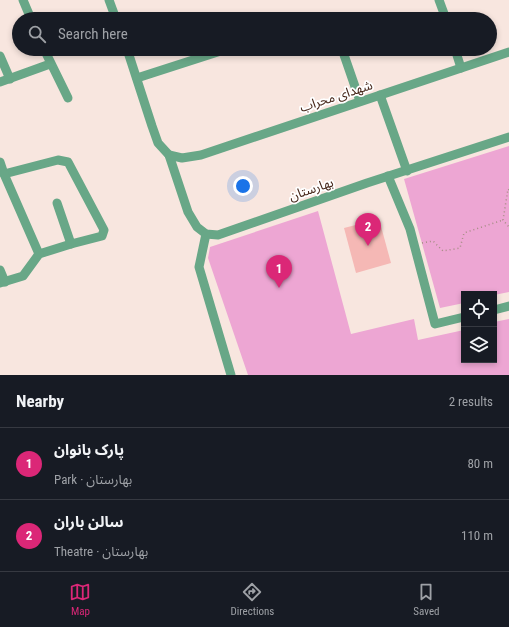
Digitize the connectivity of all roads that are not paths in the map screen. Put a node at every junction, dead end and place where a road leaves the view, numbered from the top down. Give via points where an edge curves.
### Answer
1 (23, 0) edge
2 (110, 0) edge
3 (440, 0) edge
4 (28, 12) edge
5 (114, 12) edge
6 (444, 12) edge
7 (509, 52) edge
8 (0, 56) edge
9 (47, 56) edge
10 (129, 56) edge
11 (205, 56) edge
12 (344, 56) edge
13 (457, 56) edge
14 (50, 64) junction
15 (461, 68) junction
16 (137, 78) junction
17 (10, 79) junction
18 (0, 82) edge
19 (380, 95) junction
20 (68, 98) dead end
21 (360, 101) junction
22 (509, 137) edge
23 (169, 154) junction
24 (0, 162) edge
25 (407, 170) junction
26 (4, 174) junction
27 (388, 176) junction
28 (57, 203) dead end
29 (206, 234) junction
30 (71, 244) junction
31 (39, 254) junction
32 (0, 270) edge
33 (2, 283) edge
34 (509, 306) edge
35 (497, 309) edge
36 (461, 318) edge
37 (231, 375) edge

1 - 4 street
2 - 5 street
3 - 6 street
7 - 15 street, شهدای محراب
8 - 17 street
9 - 14 street
10 - 16 street
11 - 16 street
12 - 21 street
13 - 15 street
14 - 17 street
14 - 20 street
15 - 19 street, شهدای محراب
16 - 23 street via 158,143
17 - 18 street
19 - 21 street, شهدای محراب
19 - 25 street
21 - 23 street, شهدای محراب via 201,155 182,158
22 - 25 street, بهارستان
23 - 29 street via 188,212 197,227
24 - 26 street
25 - 27 street, بهارستان
26 - 30 street via 58,160 68,162 104,230 102,236
26 - 31 street
27 - 29 street, بهارستان via 218,235
27 - 36 street via 410,230 435,324
28 - 30 street
29 - 37 street via 199,267
30 - 31 street
31 - 33 street via 23,276
32 - 33 street
34 - 35 street

